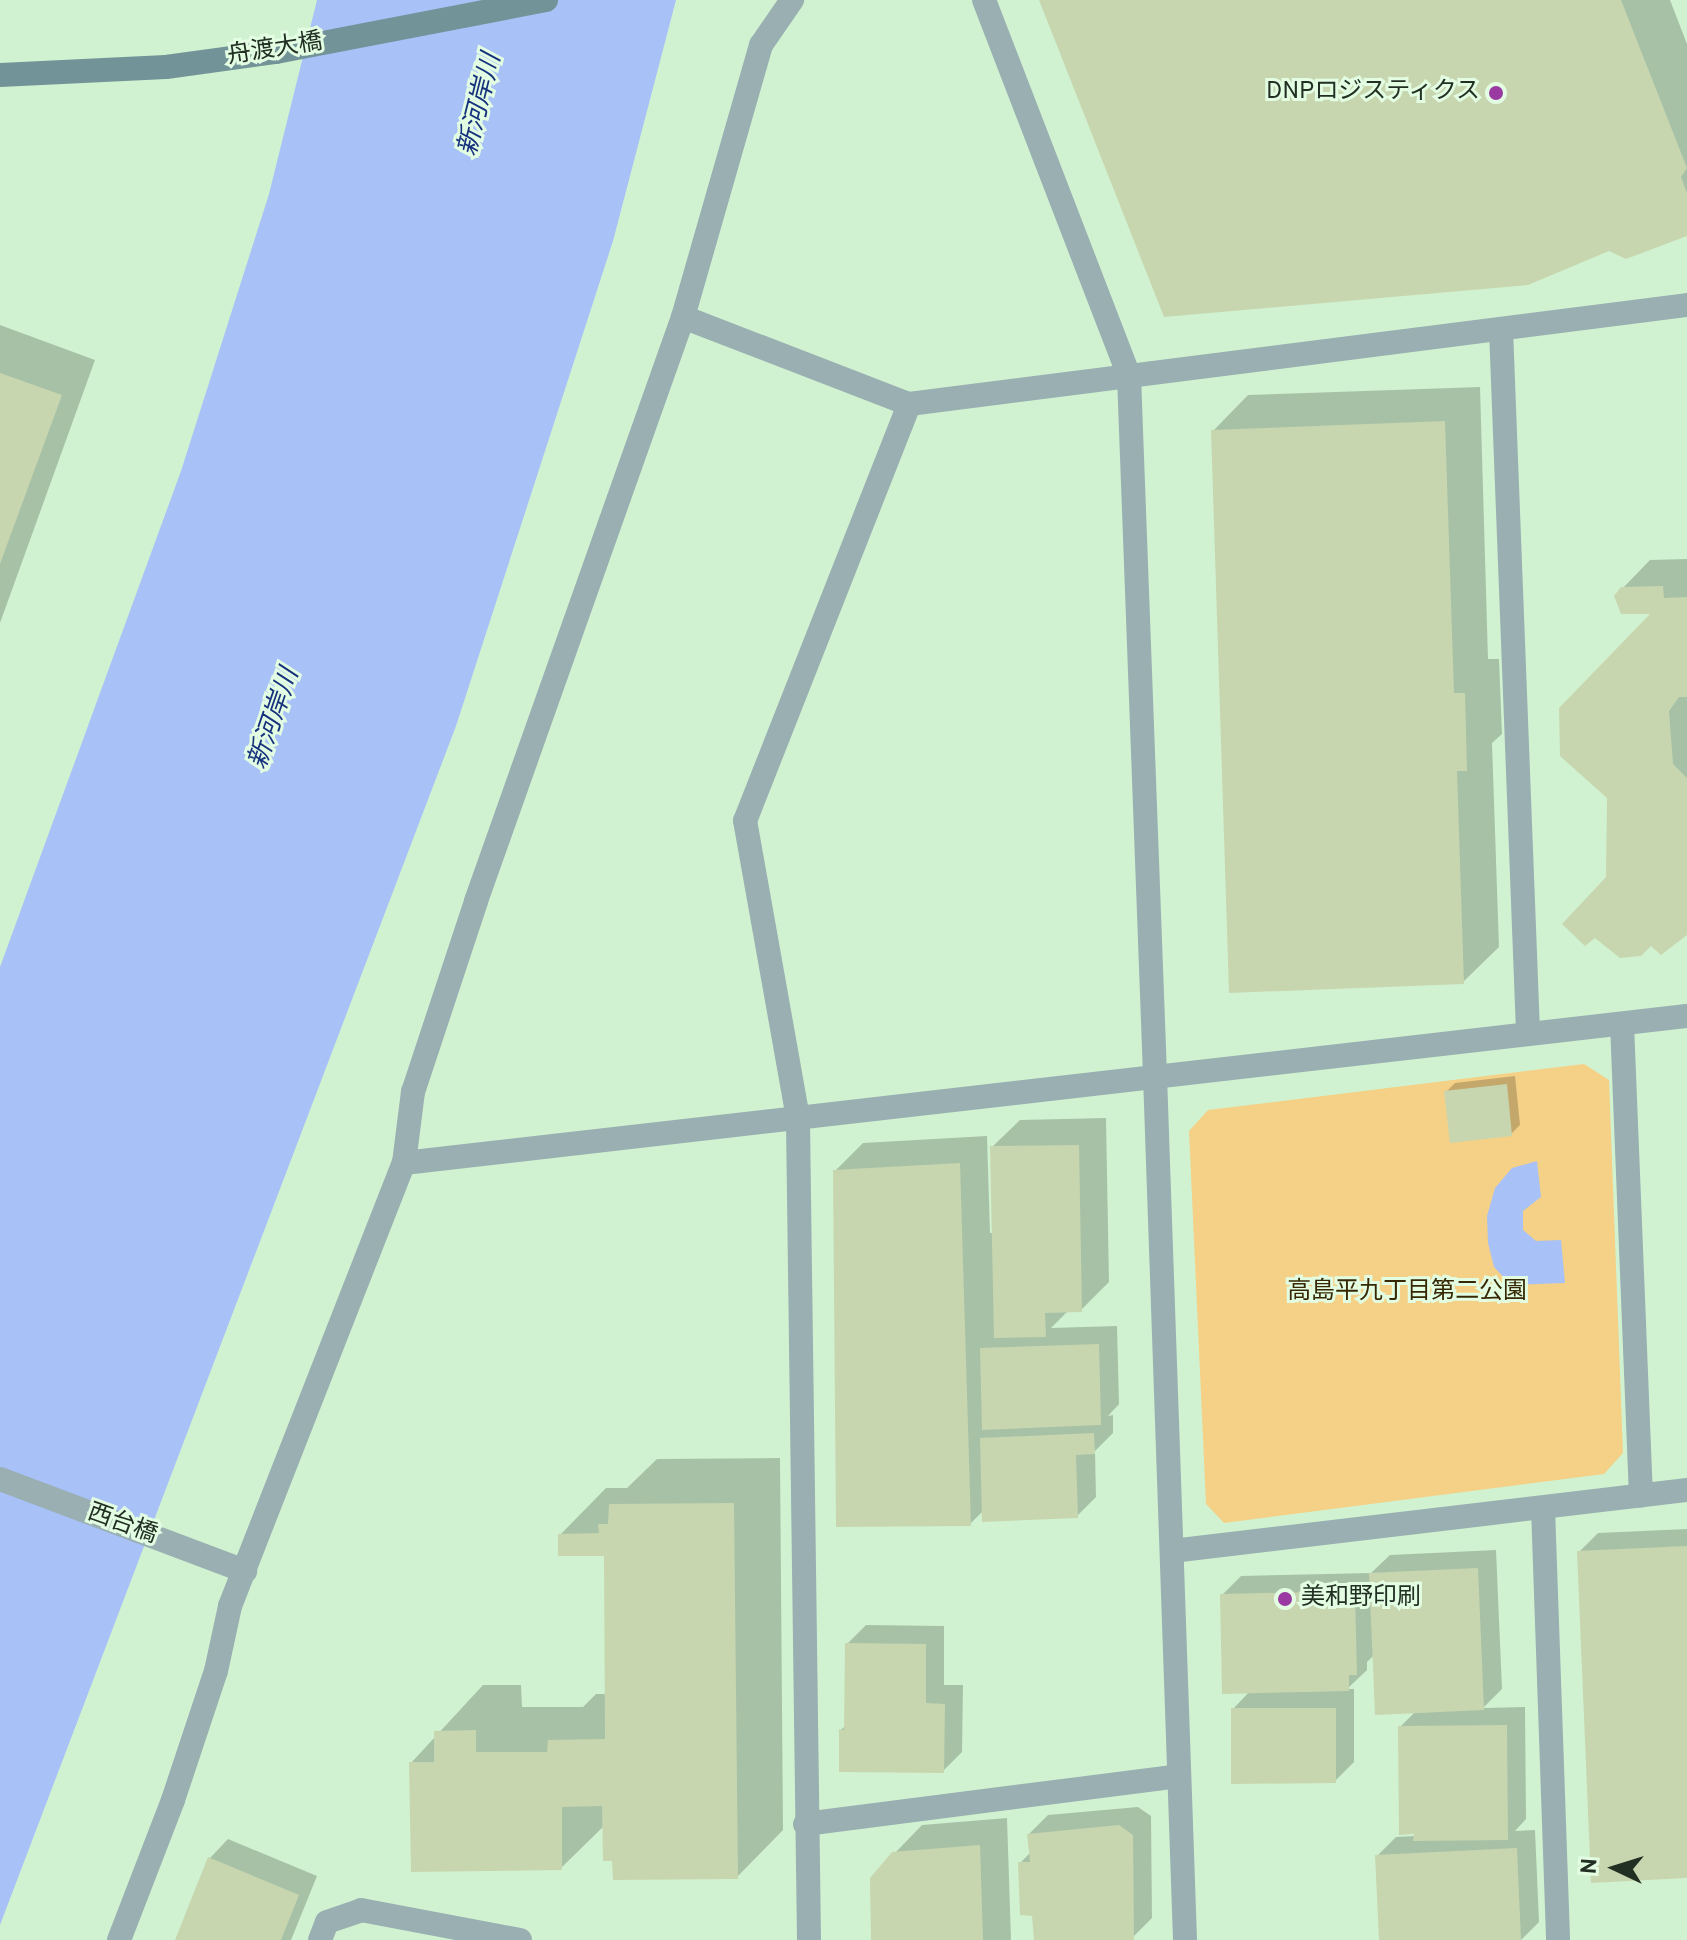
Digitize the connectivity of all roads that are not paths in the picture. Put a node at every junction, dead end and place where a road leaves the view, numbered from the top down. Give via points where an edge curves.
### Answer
1 (546, 0) edge
2 (792, 0) edge
3 (984, 0) edge
4 (0, 75) edge
5 (1687, 305) edge
6 (683, 317) junction
7 (1501, 329) junction
8 (1129, 376) junction
9 (909, 404) junction
10 (1687, 1016) edge
11 (1622, 1024) junction
12 (1528, 1033) junction
13 (1155, 1076) junction
14 (798, 1118) junction
15 (404, 1163) junction
16 (0, 1479) edge
17 (1687, 1490) edge
18 (1641, 1496) junction
19 (1543, 1508) junction
20 (1172, 1551) junction
21 (245, 1571) junction
22 (1179, 1776) junction
23 (805, 1824) junction
24 (119, 1940) edge
25 (320, 1940) edge
26 (520, 1940) edge
27 (809, 1940) edge
28 (1185, 1940) edge
29 (1558, 1940) edge

1 - 4 main road, 舟渡大橋 via 276,52 166,67
2 - 6 street via 761,45
3 - 8 street
5 - 7 street
6 - 9 street
6 - 15 street via 413,1092
7 - 8 street
7 - 12 street
8 - 9 street
8 - 13 street
9 - 14 street via 745,821
10 - 11 street
11 - 12 street
11 - 18 street
12 - 13 street
13 - 14 street
13 - 20 street
14 - 15 street
14 - 23 street
15 - 21 street
16 - 21 street, 西台橋
17 - 18 street
18 - 19 street
19 - 20 street
19 - 29 street
20 - 22 street
21 - 24 street via 173,1800
22 - 23 street
22 - 28 street
23 - 27 street
25 - 26 street via 327,1922 361,1910

